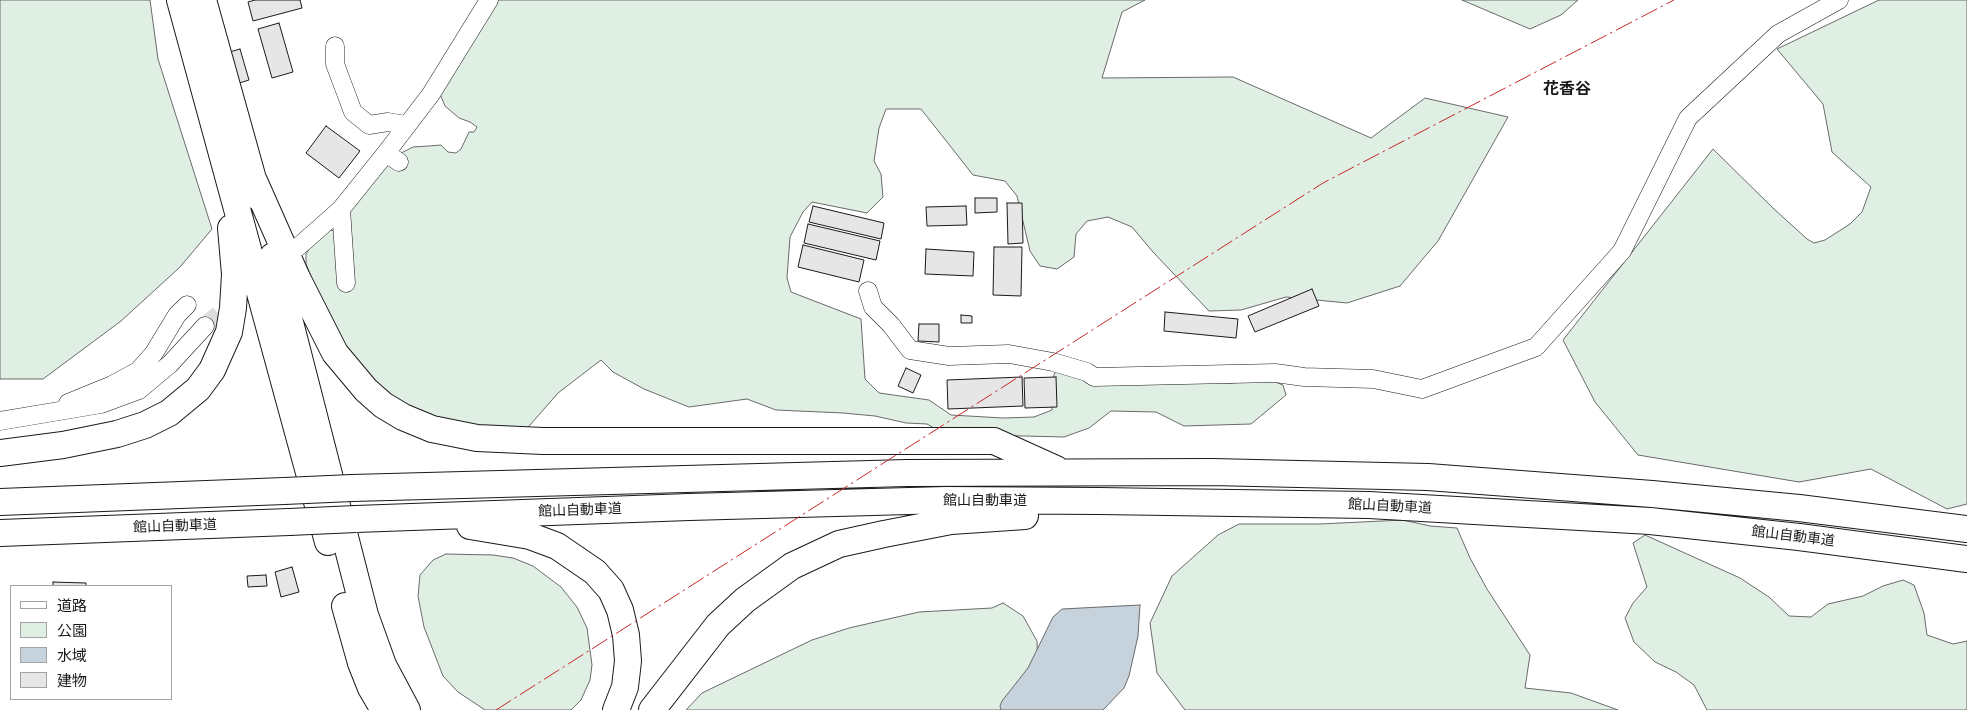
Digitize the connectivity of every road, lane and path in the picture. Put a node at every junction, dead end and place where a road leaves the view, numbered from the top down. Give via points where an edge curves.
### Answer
1 (180, 0) edge
2 (203, 0) edge
3 (488, 0) edge
4 (1840, 0) edge
5 (335, 46) dead end
6 (406, 125) junction
7 (243, 183) junction
8 (341, 209) junction
9 (298, 247) dead end
10 (346, 283) dead end
11 (868, 292) dead end
12 (187, 305) dead end
13 (204, 326) tunnel mouth
14 (37, 415) junction
15 (0, 421) edge
16 (0, 453) edge
17 (1063, 472) junction
18 (0, 502) edge
19 (1250, 502) junction
20 (437, 517) junction
21 (1967, 529) edge
22 (0, 533) edge
23 (1967, 559) edge
24 (384, 710) edge
25 (407, 710) edge
26 (616, 710) edge
27 (652, 710) edge

1 - 7 highway
2 - 7 highway
3 - 6 street via 431,94
4 - 11 street via 1778,34 1688,118 1622,251 1536,347 1422,389 1373,380 1275,373 1094,376 1053,362 1009,354 949,356 910,350 873,307
5 - 6 street via 335,64 353,112 369,125 388,122
6 - 8 street via 393,158
7 - 16 highway via 231,223 235,274 229,332 212,370 198,389 169,413 117,434
7 - 17 highway via 335,353 383,405 432,428 477,438 543,441 994,441
7 - 24 highway via 360,663
7 - 25 highway via 365,615 383,666
8 - 9 street
8 - 10 street
12 - 14 street via 177,314 154,353 138,371
13 - 14 street via 170,364 139,390 101,404
14 - 15 street
17 - 18 highway, 館山自動車道, bridge via 907,473 352,488
17 - 21 highway, 館山自動車道 via 1428,477 1799,508
19 - 20 highway, 館山自動車道 via 946,500
19 - 23 highway, 館山自動車道 via 1369,505 1650,521
19 - 27 highway via 951,521 839,544 792,566 745,600 718,625
20 - 22 highway, 館山自動車道, bridge
20 - 26 highway via 482,529 530,536 557,546 595,572 611,590 626,635 625,687

